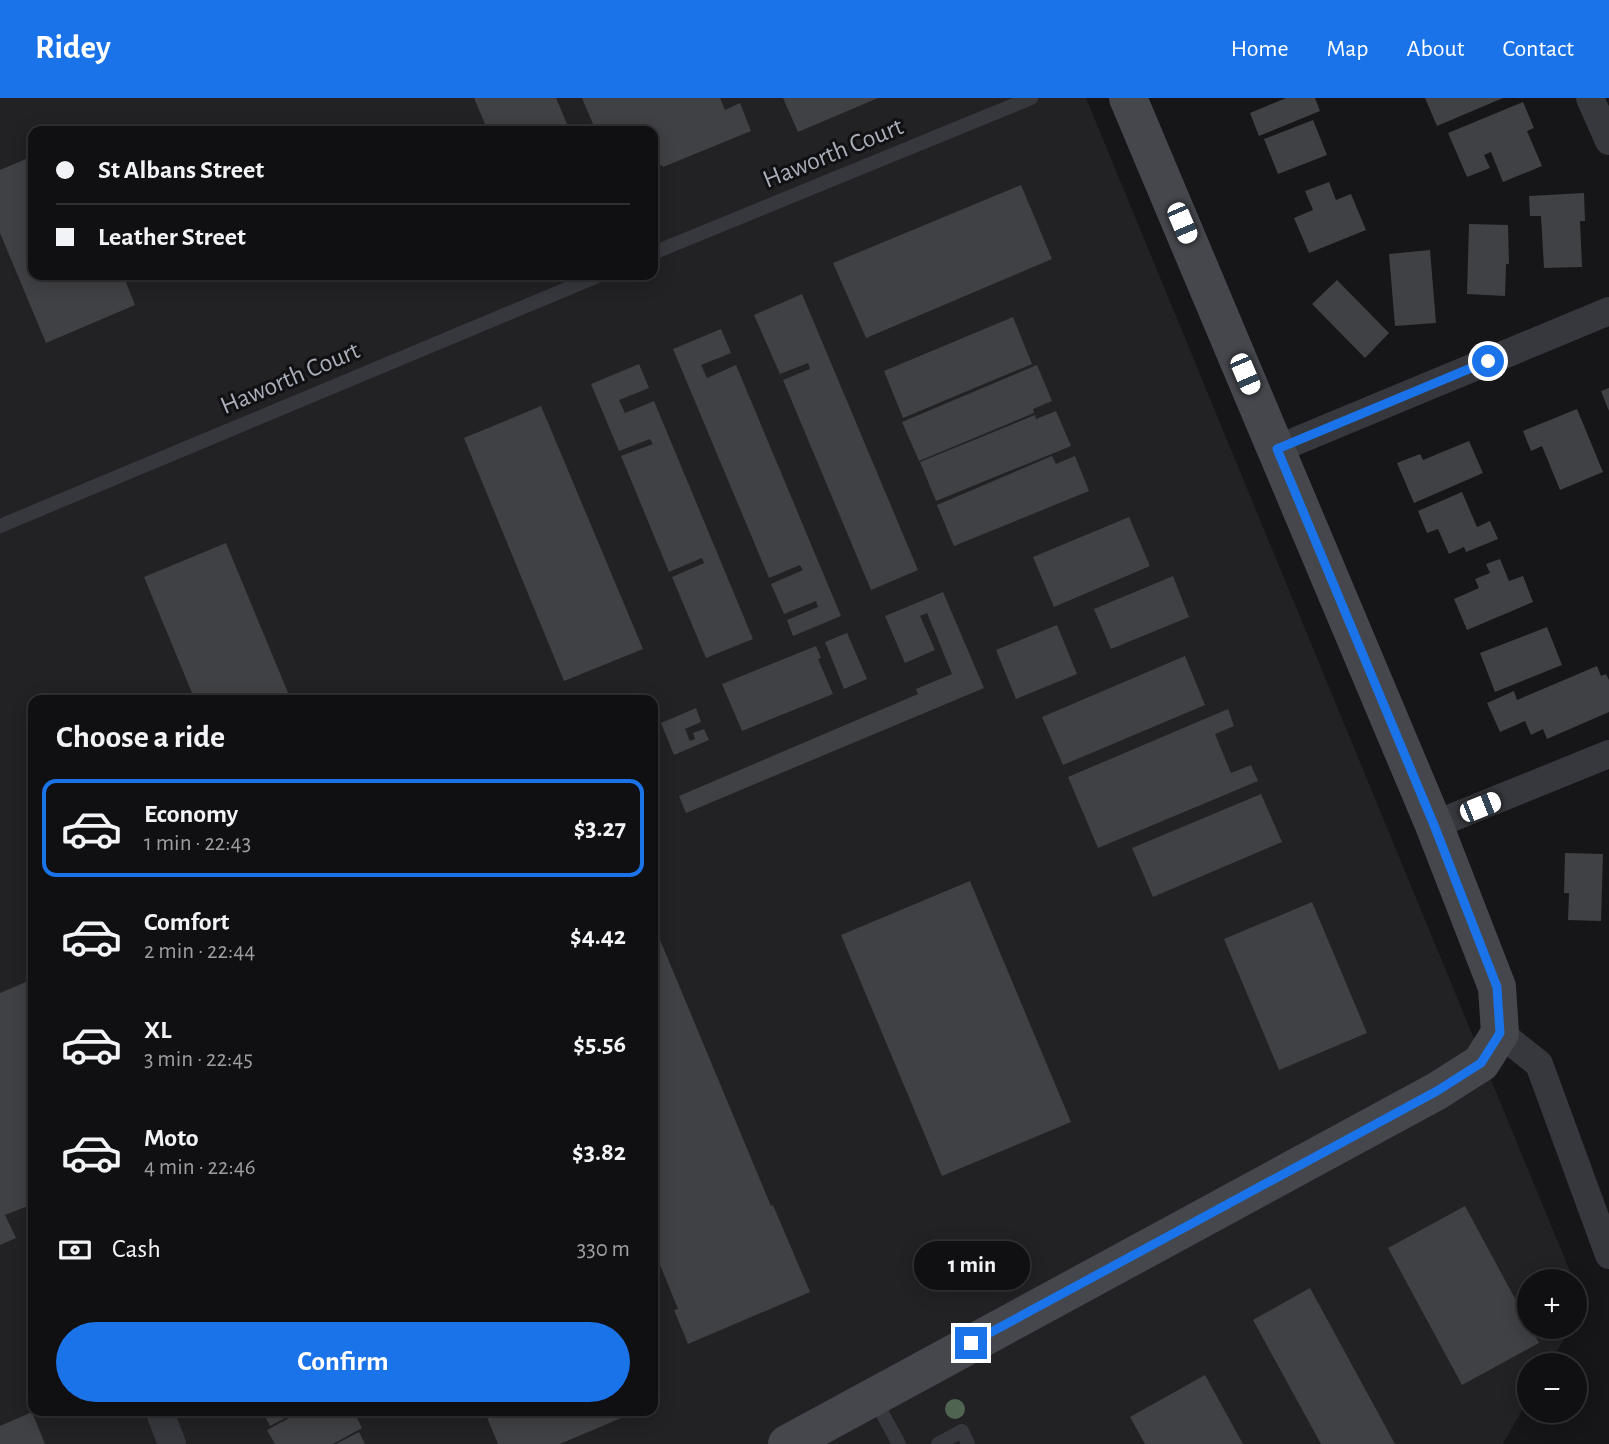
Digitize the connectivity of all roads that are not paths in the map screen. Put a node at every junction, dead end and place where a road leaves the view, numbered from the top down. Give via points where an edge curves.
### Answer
1 (1031, 98) edge
2 (1128, 98) edge
3 (1590, 98) edge
4 (1609, 141) edge
5 (658, 251) edge
6 (588, 280) edge
7 (1609, 311) edge
8 (1277, 449) junction
9 (0, 526) edge
10 (1609, 754) edge
11 (1434, 825) junction
12 (1500, 1033) junction
13 (1609, 1255) edge
14 (873, 1396) junction
15 (161, 1416) edge
16 (172, 1444) edge
17 (787, 1444) edge
18 (899, 1444) edge
19 (938, 1444) edge
20 (968, 1444) edge

1 - 5 lane, Haworth Court
2 - 8 street
3 - 4 street
6 - 9 lane, Haworth Court
7 - 8 street
8 - 11 street
10 - 11 street
11 - 12 street via 1497,987
12 - 13 street via 1538,1064
12 - 14 street via 1481,1063 1437,1091
14 - 17 street
14 - 18 lane
15 - 16 street
19 - 20 lane via 961,1431

